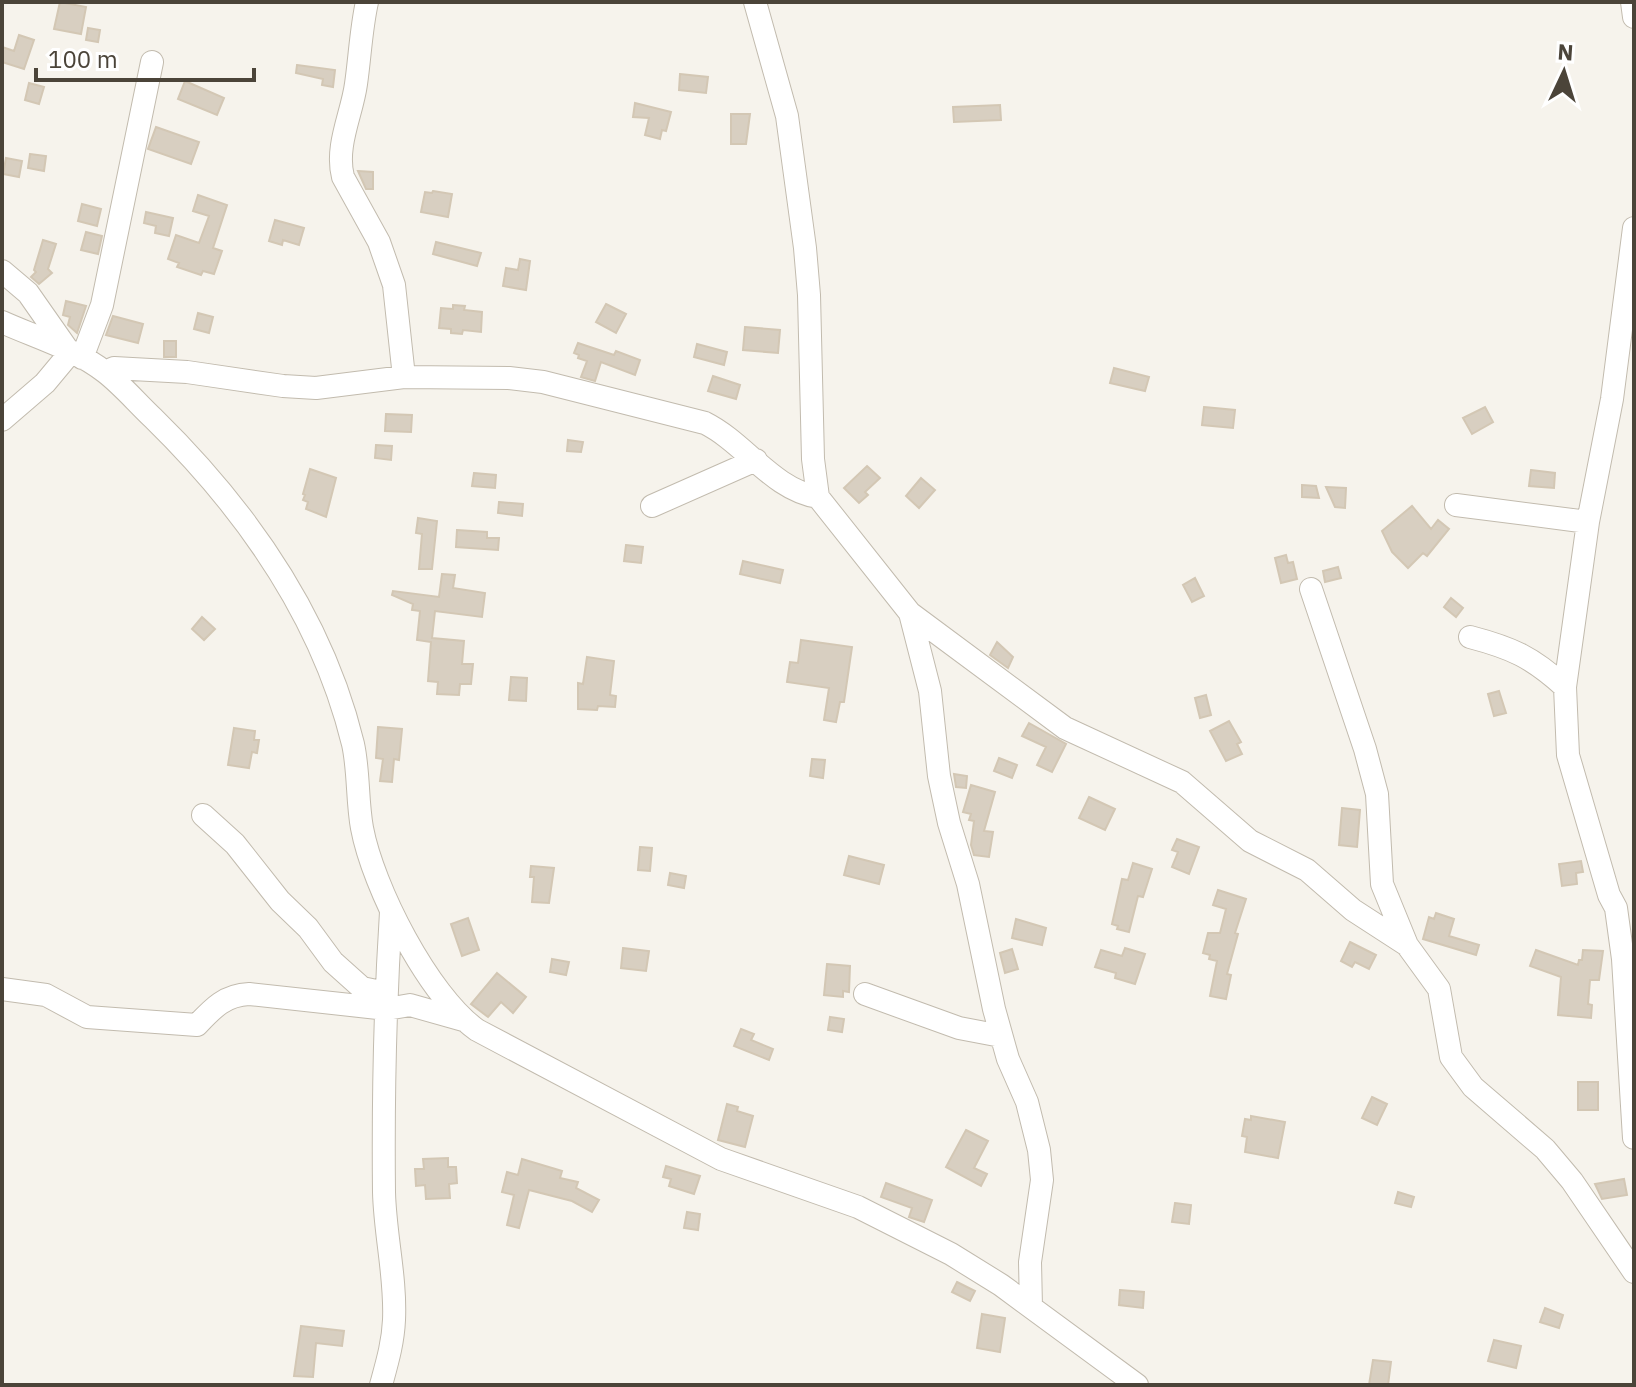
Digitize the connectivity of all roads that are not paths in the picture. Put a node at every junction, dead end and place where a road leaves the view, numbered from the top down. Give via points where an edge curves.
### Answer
1 (367, 2) edge
2 (755, 2) edge
3 (1632, 2) edge
4 (1634, 17) edge
5 (152, 62) dead end
6 (1634, 228) edge
7 (2, 271) edge
8 (2, 322) edge
9 (76, 355) junction
10 (105, 372) junction
11 (404, 377) junction
12 (2, 420) edge
13 (756, 460) junction
14 (818, 497) junction
15 (1456, 505) dead end
16 (652, 506) dead end
17 (1588, 522) junction
18 (1311, 589) dead end
19 (910, 613) junction
20 (1470, 637) dead end
21 (1565, 687) junction
22 (203, 815) dead end
23 (1625, 907) edge
24 (391, 912) junction
25 (1407, 945) junction
26 (2, 989) edge
27 (865, 994) dead end
28 (387, 1001) junction
29 (463, 1020) junction
30 (1001, 1036) junction
31 (1634, 1130) edge
32 (1634, 1138) edge
33 (1634, 1272) edge
34 (1031, 1307) junction
35 (381, 1385) edge
36 (1137, 1385) edge

1 - 11 street via 340,167 379,242 394,285
2 - 14 street via 787,116 805,248
3 - 4 street
5 - 9 street via 102,305
6 - 17 street via 1612,399
7 - 9 street via 28,293
8 - 9 street
9 - 10 street
9 - 12 street
10 - 11 street via 187,372 316,388
10 - 24 street via 226,497 280,569 337,691 353,747 362,828
11 - 13 street via 543,382 705,423
13 - 14 street via 790,489
13 - 16 street
14 - 19 street
15 - 17 street
17 - 21 street
18 - 25 street via 1373,779 1382,884
19 - 25 street via 1065,728 1182,782 1250,841 1307,870 1353,910
19 - 30 street via 930,691 949,823
20 - 21 street via 1538,662
21 - 23 street via 1568,755 1609,895
22 - 28 street via 235,844 333,962 362,988
23 - 31 street via 1623,959
24 - 28 street
24 - 29 street
25 - 33 street via 1439,989 1451,1057 1473,1087 1545,1149
26 - 28 street via 46,995 87,1017 158,1024 197,1025 233,995
27 - 30 street via 933,1021
28 - 29 street
28 - 35 street via 385,1230 394,1320
29 - 34 street via 721,1159 858,1207 951,1254
30 - 34 street via 1039,1150 1042,1180 1030,1262
31 - 32 street
34 - 36 street

